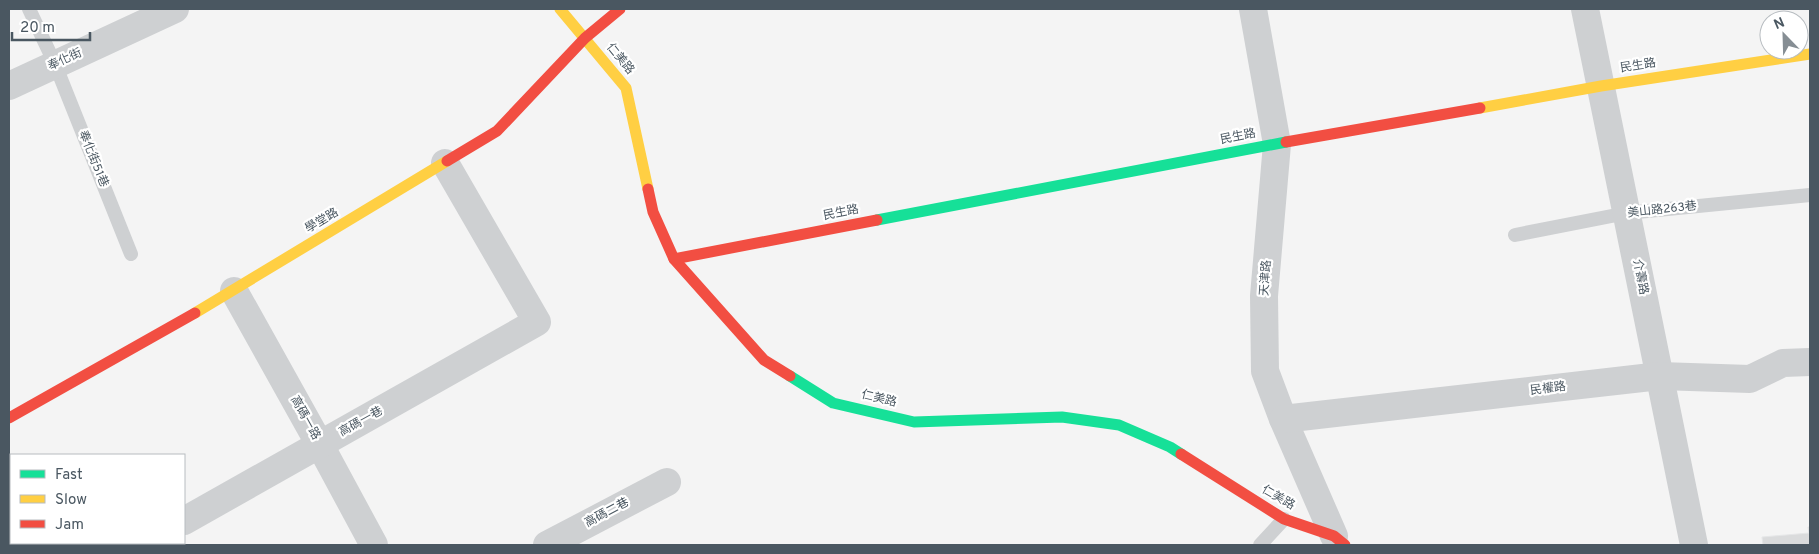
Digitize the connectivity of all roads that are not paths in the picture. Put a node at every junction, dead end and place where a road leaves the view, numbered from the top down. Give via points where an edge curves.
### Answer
1 (29, 9) edge
2 (175, 9) edge
3 (560, 9) edge
4 (620, 9) edge
5 (1253, 9) edge
6 (1585, 9) edge
7 (585, 38) junction
8 (1810, 54) edge
9 (55, 64) junction
10 (9, 86) edge
11 (1601, 86) junction
12 (1277, 144) junction
13 (445, 163) junction
14 (1810, 195) edge
15 (1627, 213) junction
16 (1515, 235) dead end
17 (132, 254) dead end
18 (674, 259) junction
19 (234, 291) junction
20 (1810, 362) edge
21 (1660, 376) junction
22 (9, 417) edge
23 (1283, 419) junction
24 (320, 445) junction
25 (667, 482) dead end
26 (1284, 519) junction
27 (185, 520) edge
28 (1339, 540) edge
29 (374, 545) edge
30 (547, 545) edge
31 (1260, 545) edge
32 (1694, 545) edge

1 - 9 lane, 奉化街51巷
2 - 9 street, 奉化街
3 - 7 street, 仁美路
4 - 7 street, 學堂路
5 - 12 street, 天津路
6 - 11 street, 介壽路
7 - 13 street, 學堂路 via 497,131
7 - 18 street, 仁美路 via 626,88 653,212
8 - 11 street, 民生路
9 - 10 street, 奉化街
9 - 17 lane, 奉化街51巷
11 - 12 street, 民生路
11 - 15 street, 介壽路
12 - 18 street, 民生路
12 - 23 street, 天津路 via 1264,296 1264,371
13 - 19 street, 學堂路
13 - 24 street, 高碼一巷 via 537,322
14 - 15 lane, 美山路263巷
15 - 16 lane, 美山路263巷
15 - 21 street, 介壽路
18 - 26 street, 仁美路 via 764,360 833,402 914,422 1062,417 1119,425 1170,448
19 - 22 street, 學堂路
19 - 24 street, 高碼一路
20 - 21 street, 民權路 via 1783,363 1750,379
21 - 23 street, 民權路
21 - 32 street, 介壽路
23 - 28 street, 天津路
24 - 27 street, 高碼一巷
24 - 29 street, 高碼一路
25 - 30 street, 高碼二巷
26 - 28 street, 仁美路
26 - 31 lane

